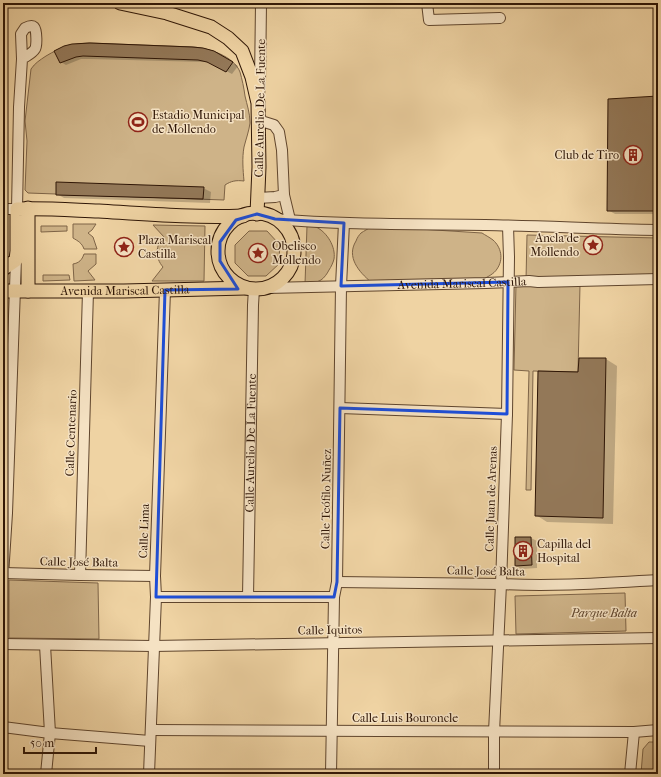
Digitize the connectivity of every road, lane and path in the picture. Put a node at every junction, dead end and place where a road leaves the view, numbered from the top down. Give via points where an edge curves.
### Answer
1 (120, 3) edge
2 (261, 3) edge
3 (427, 3) edge
4 (500, 18) dead end
5 (22, 59) dead end
6 (258, 103) junction
7 (258, 120) junction
8 (284, 194) junction
9 (258, 198) junction
10 (3, 209) edge
11 (22, 209) junction
12 (257, 214) junction
13 (243, 216) junction
14 (276, 219) junction
15 (290, 220) junction
16 (344, 223) junction
17 (508, 226) junction
18 (658, 230) edge
19 (16, 260) junction
20 (3, 269) edge
21 (658, 279) edge
22 (508, 282) junction
23 (341, 286) junction
24 (256, 288) junction
25 (165, 290) junction
26 (9, 291) edge
27 (28, 291) junction
28 (88, 291) junction
29 (340, 408) junction
30 (506, 414) junction
31 (5, 513) edge
32 (3, 572) edge
33 (80, 575) junction
34 (3, 576) edge
35 (155, 576) junction
36 (658, 580) edge
37 (338, 582) junction
38 (501, 584) junction
39 (156, 597) junction
40 (248, 597) junction
41 (334, 597) junction
42 (658, 638) edge
43 (498, 641) junction
44 (333, 643) junction
45 (3, 644) edge
46 (45, 645) junction
47 (153, 646) junction
48 (3, 727) edge
49 (151, 730) junction
50 (658, 730) edge
51 (332, 731) junction
52 (494, 732) junction
53 (634, 732) junction
54 (50, 733) junction
55 (150, 741) junction
56 (46, 774) edge
57 (148, 774) edge
58 (331, 774) edge
59 (494, 774) edge
60 (630, 774) edge

1 - 6 main road via 167,13 211,27 228,38 242,51
2 - 6 street, Calle Aurelio De La Fuente
3 - 4 street via 429,20
5 - 11 street via 19,114
6 - 7 main road, Calle Aurelio De La Fuente
7 - 8 street via 274,126 279,132
7 - 9 main road, Calle Aurelio De La Fuente
8 - 9 street
8 - 15 street
9 - 12 main road, Calle Aurelio De La Fuente
10 - 11 street
11 - 13 main road
11 - 19 main road
11 - 27 main road
12 - 13 main road
12 - 14 main road
13 - 24 main road via 223,233 220,242 220,261 230,278 238,284
14 - 15 street
14 - 24 main road via 291,236 293,258 285,276 276,284
15 - 16 street
16 - 17 street
16 - 23 street, Calle Teófilo Nuñez
17 - 18 street
17 - 22 street, Calle Juan de Arenas
19 - 20 main road
19 - 26 street
21 - 22 street, Avenida Mariscal Castilla
22 - 23 street, Avenida Mariscal Castilla
22 - 30 street, Calle Juan de Arenas
23 - 24 street, Avenida Mariscal Castilla
23 - 29 street, Calle Teófilo Nuñez
24 - 25 main road, Avenida Mariscal Castilla
24 - 40 street, Calle Aurelio De La Fuente via 253,313
25 - 28 main road, Avenida Mariscal Castilla
25 - 35 street, Calle Lima
26 - 27 main road, Avenida Mariscal Castilla
26 - 31 street
27 - 28 main road, Avenida Mariscal Castilla
28 - 33 street, Calle Centenario
29 - 30 street
29 - 37 street, Calle Teófilo Nuñez
30 - 38 street, Calle Juan de Arenas
31 - 32 street
32 - 33 street, Calle José Balta
32 - 34 street
33 - 35 street, Calle José Balta
35 - 39 street, Calle Lima
36 - 38 street, Calle José Balta
37 - 38 street, Calle José Balta
37 - 41 street, Calle Teófilo Nuñez
38 - 43 street, Calle Juan de Arenas
39 - 40 street
39 - 47 street, Calle Lima
40 - 41 street
41 - 44 street, Calle Teófilo Nuñez
42 - 43 street, Calle Iquitos
43 - 44 street, Calle Iquitos
43 - 52 street, Calle Juan de Arenas
44 - 47 street, Calle Iquitos
44 - 51 street, Calle Teófilo Nuñez
45 - 46 street, Calle Iquitos
46 - 47 street, Calle Iquitos
46 - 54 street
47 - 49 street, Calle Lima
48 - 54 street
49 - 51 street, Calle Luis Bouroncle
49 - 55 street, Calle Lima
50 - 53 street, Calle Luis Bouroncle
51 - 52 street, Calle Luis Bouroncle
51 - 58 street, Calle Teófilo Nuñez
52 - 53 street, Calle Luis Bouroncle
52 - 59 street, Calle Juan de Arenas
53 - 60 street
54 - 55 street
54 - 56 street
55 - 57 street, Calle Lima

